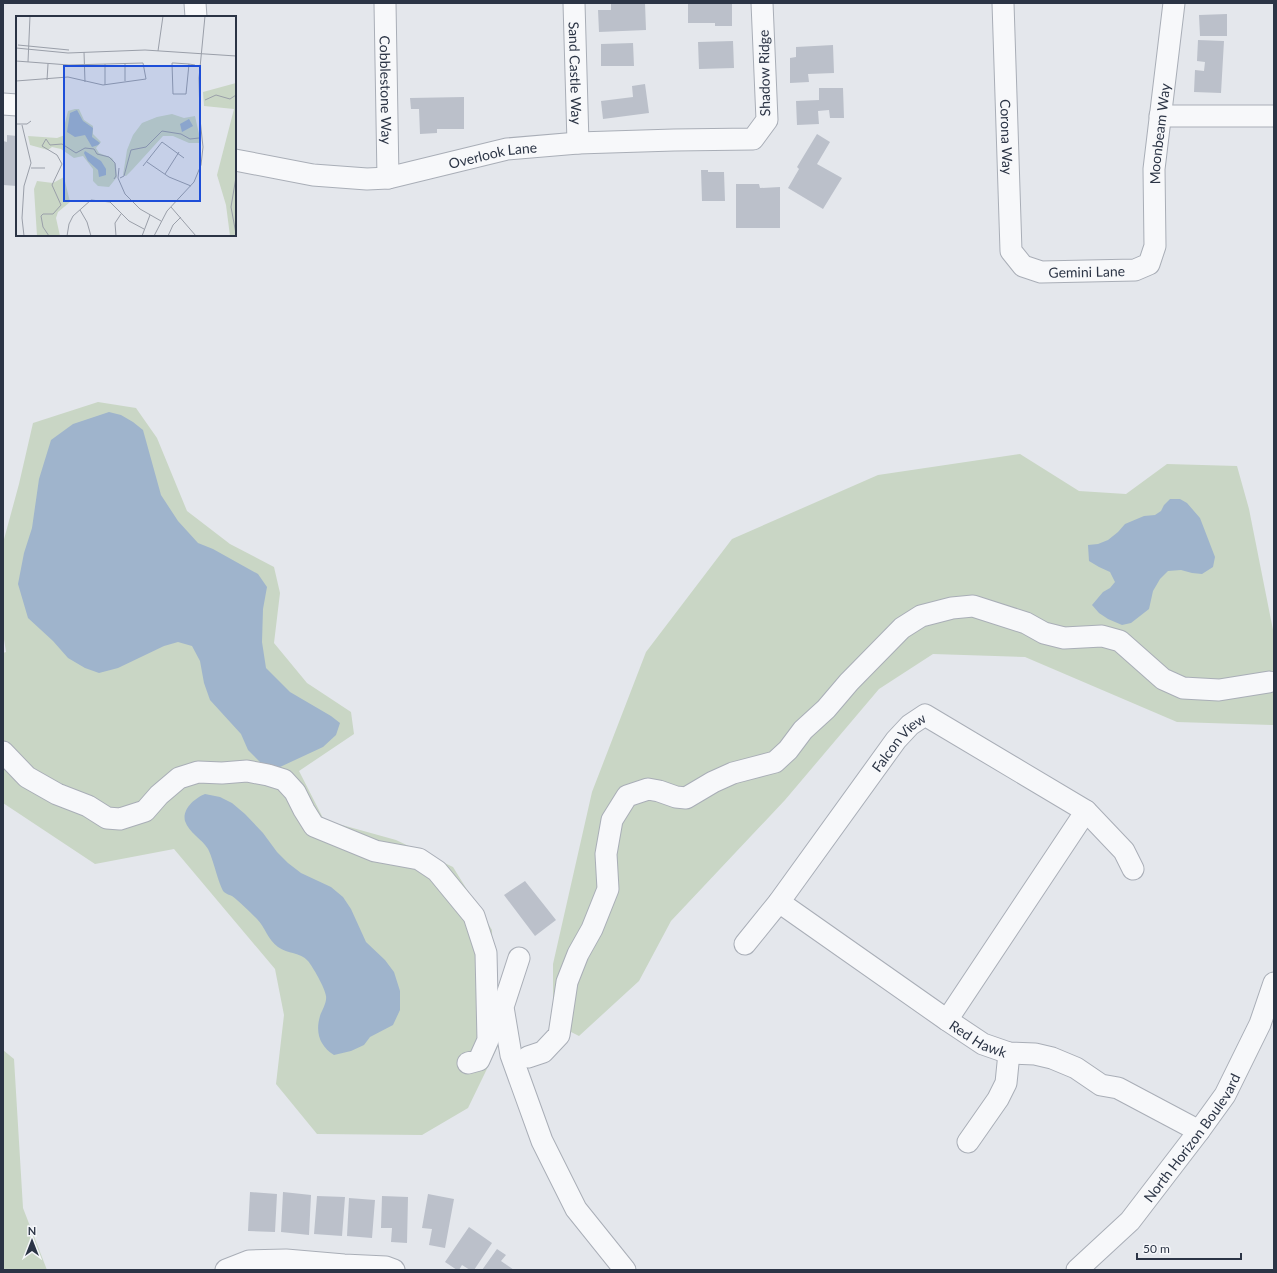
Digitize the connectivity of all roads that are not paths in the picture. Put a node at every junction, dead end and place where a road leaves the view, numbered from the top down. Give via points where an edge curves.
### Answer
1 (196, 3) edge
2 (385, 3) edge
3 (574, 3) edge
4 (762, 3) edge
5 (1003, 3) edge
6 (1174, 3) edge
7 (196, 16) edge
8 (3, 104) edge
9 (16, 105) edge
10 (1160, 116) junction
11 (1274, 116) edge
12 (753, 139) joint
13 (578, 143) junction
14 (236, 160) edge
15 (388, 178) junction
16 (1149, 264) joint
17 (1023, 266) joint
18 (1269, 682) dead end
19 (3, 752) edge
20 (1086, 811) junction
21 (1133, 869) dead end
22 (779, 902) junction
23 (745, 944) dead end
24 (518, 958) dead end
25 (1274, 983) edge
26 (947, 1020) junction
27 (1009, 1053) junction
28 (528, 1057) dead end
29 (468, 1064) dead end
30 (1199, 1131) junction
31 (968, 1142) dead end
32 (226, 1270) edge
33 (394, 1270) edge
34 (625, 1270) edge
35 (1077, 1270) edge

1 - 7 street
2 - 15 street, Cobblestone Way
3 - 13 street, Sand Castle Way
4 - 12 street, Shadow Ridge via 767,120
5 - 17 street, Corona Way via 1011,251
6 - 10 street, Moonbeam Way
8 - 9 street
10 - 11 street
10 - 16 street, Moonbeam Way via 1154,169 1155,246
12 - 13 street, Overlook Lane
13 - 15 street, Overlook Lane via 507,149
14 - 15 street, Overlook Lane via 313,176
16 - 17 street, Gemini Lane via 1135,270 1041,272
18 - 28 street via 1219,690 1183,688 1163,679 1120,642 1102,636 1064,638 973,606 952,608 921,616 902,628 775,762 733,773 686,798 648,789 627,796 612,820 606,854 608,889 567,982 559,1035 543,1052
19 - 29 street via 27,777 57,794 88,806 107,818 120,819 145,812 159,795 179,778 198,772 247,771 268,775 284,780 295,792 314,826 375,851 419,859 438,871 474,916 486,953 488,1040 479,1060
20 - 21 street, Falcon View via 1124,851
20 - 22 street, Falcon View via 925,715 910,724 896,740
20 - 26 street
22 - 23 street, Falcon View
22 - 26 street, Red Hawk
24 - 34 street via 503,1007 511,1055 542,1140 576,1209
25 - 30 street, North Horizon Boulevard via 1260,1024 1225,1095
26 - 27 street, Red Hawk via 983,1044
27 - 30 street, Red Hawk via 1035,1054 1052,1058 1076,1068 1101,1085 1118,1088
27 - 31 street via 1006,1084
30 - 35 street, North Horizon Boulevard via 1130,1221
32 - 33 street via 249,1261 286,1260 386,1267

